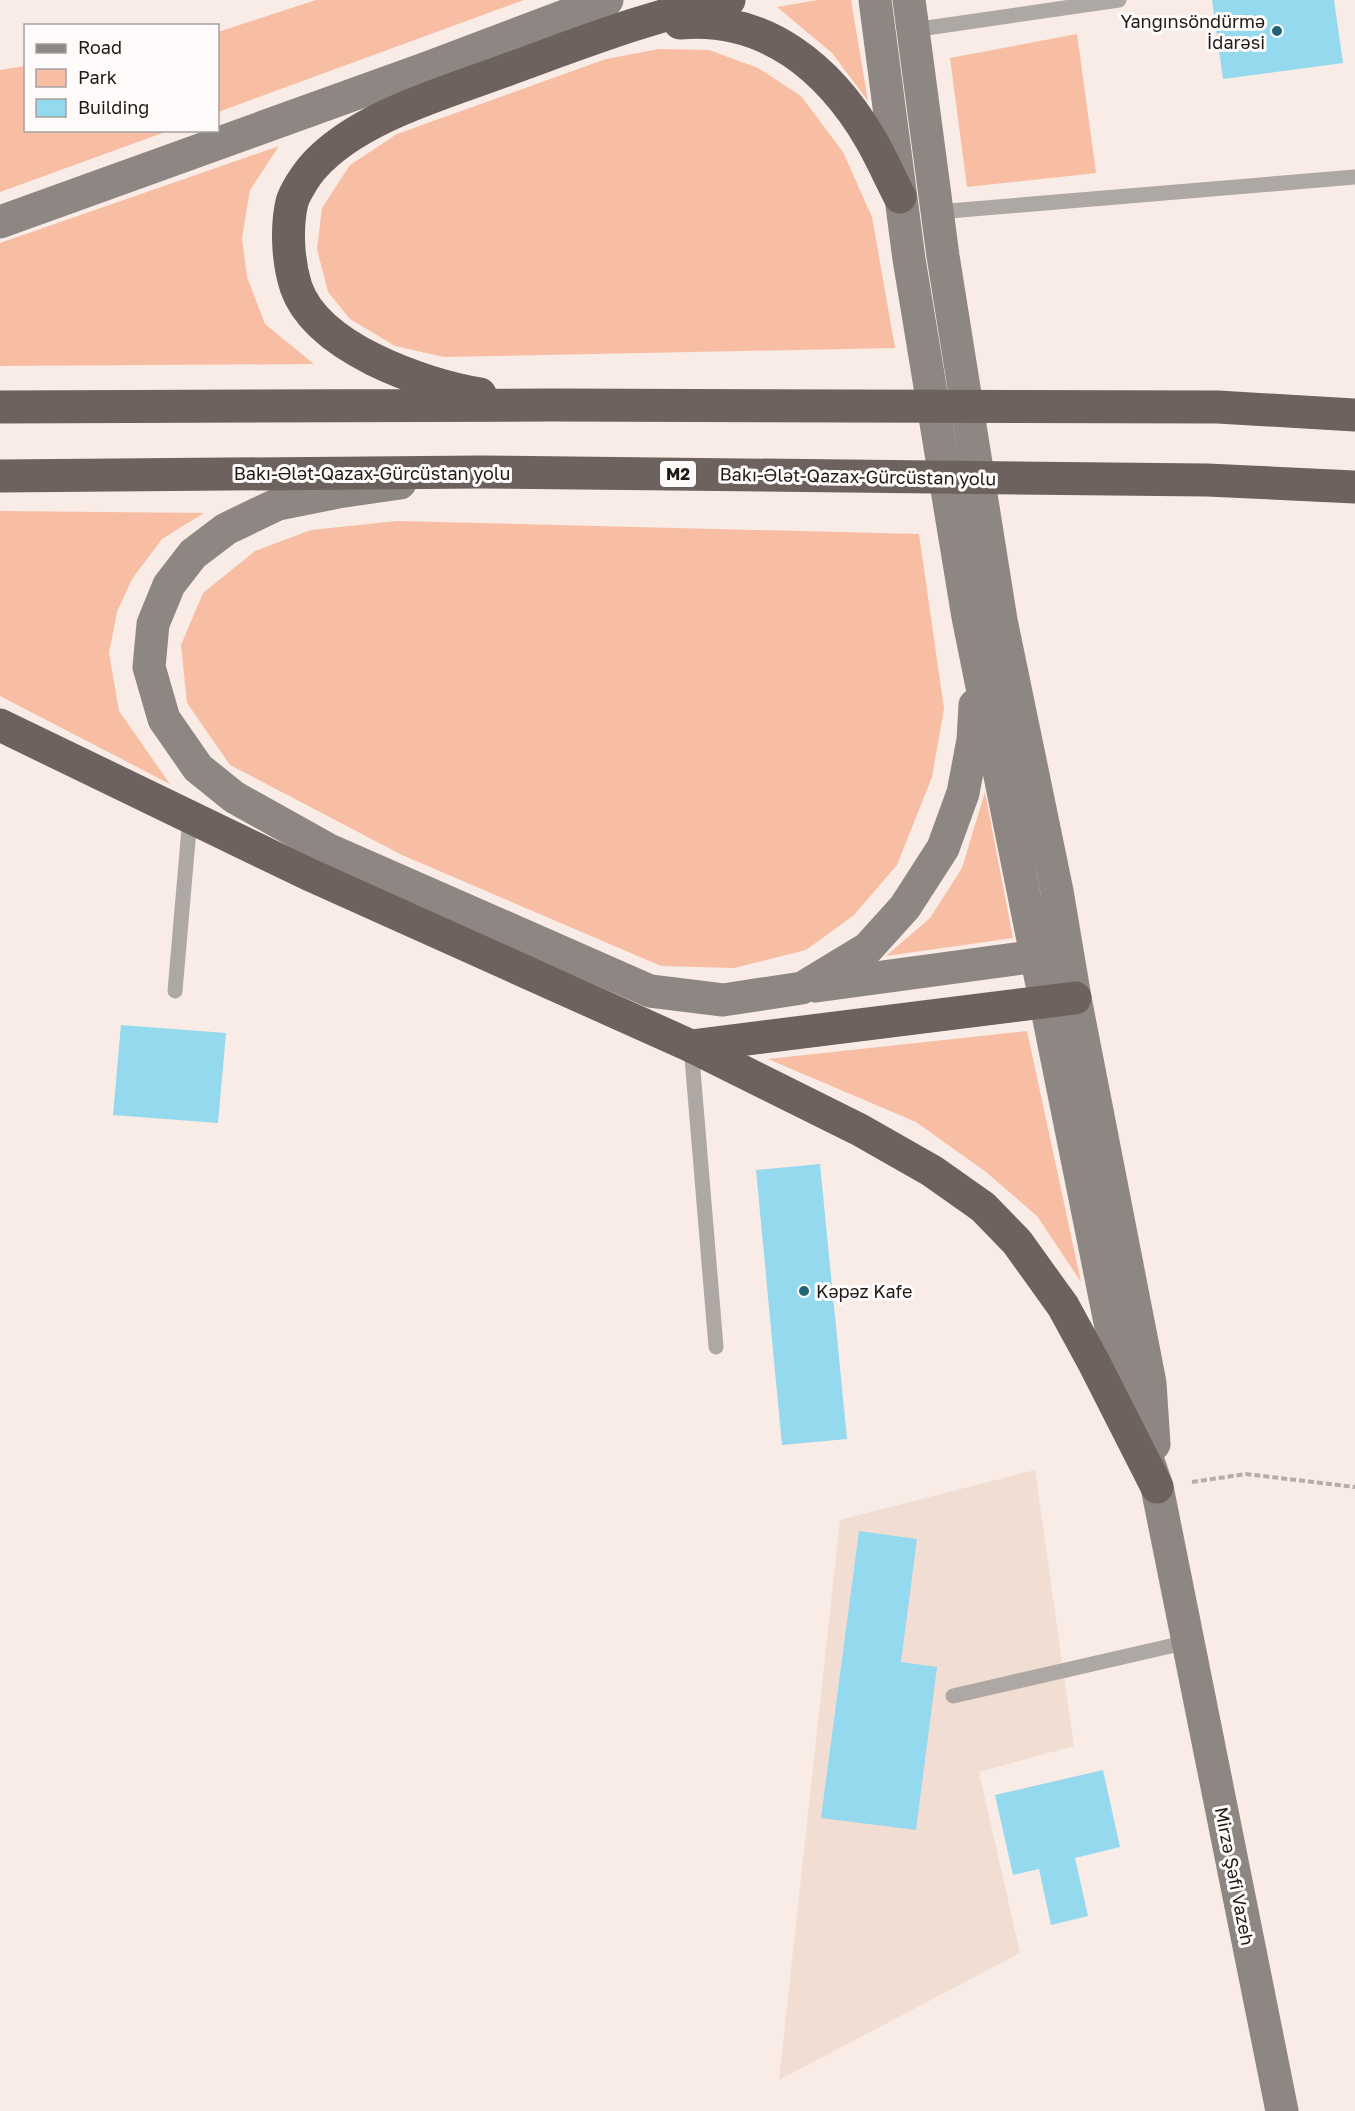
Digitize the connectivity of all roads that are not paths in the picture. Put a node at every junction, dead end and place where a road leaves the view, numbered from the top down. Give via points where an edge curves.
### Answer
1 (729, 0) edge
2 (875, 0) edge
3 (1119, 0) edge
4 (610, 7) edge
5 (911, 15) edge
6 (1355, 177) edge
7 (900, 197) junction
8 (937, 212) junction
9 (0, 222) edge
10 (550, 405) junction
11 (0, 407) edge
12 (1355, 415) edge
13 (480, 472) junction
14 (0, 476) edge
15 (1355, 487) edge
16 (977, 659) junction
17 (0, 725) edge
18 (190, 817) junction
19 (1051, 954) junction
20 (801, 988) junction
21 (175, 991) dead end
22 (1060, 1001) junction
23 (691, 1046) junction
24 (716, 1347) dead end
25 (1156, 1487) junction
26 (1188, 1642) junction
27 (953, 1696) dead end
28 (1282, 2111) edge

1 - 4 highway
2 - 7 main road
3 - 5 lane
4 - 7 highway via 742,27 779,42 813,68 847,104 871,140
4 - 9 main road via 427,68
4 - 10 highway via 447,92 368,124 332,148 312,168 292,201 288,244 291,272 301,300 321,326 352,349 393,368 461,390
5 - 8 main road
6 - 8 lane
7 - 16 main road
8 - 19 main road via 1001,620 1057,891
10 - 11 highway
10 - 12 highway via 1218,407
13 - 14 highway, Bakı-Ələt-Qazax-Gürcüstan yolu / M2
13 - 15 highway, Bakı-Ələt-Qazax-Gürcüstan yolu / M2 via 1207,480
13 - 20 main road via 278,504 226,529 193,554 169,585 153,624 148,667 164,718 198,768 234,796 327,849 650,991 723,1000
16 - 19 main road
16 - 20 main road via 973,740 963,793 943,848 905,907 868,948
17 - 18 highway
18 - 21 lane
18 - 23 highway
19 - 20 main road
19 - 22 main road, Mirzə Şəfi Vazeh
22 - 23 highway
22 - 25 main road, Mirzə Şəfi Vazeh via 1150,1383
23 - 24 lane
23 - 25 highway via 860,1130 932,1171 983,1207 1017,1242 1063,1306
25 - 26 main road, Mirzə Şəfi Vazeh
26 - 27 lane
26 - 28 main road, Mirzə Şəfi Vazeh

